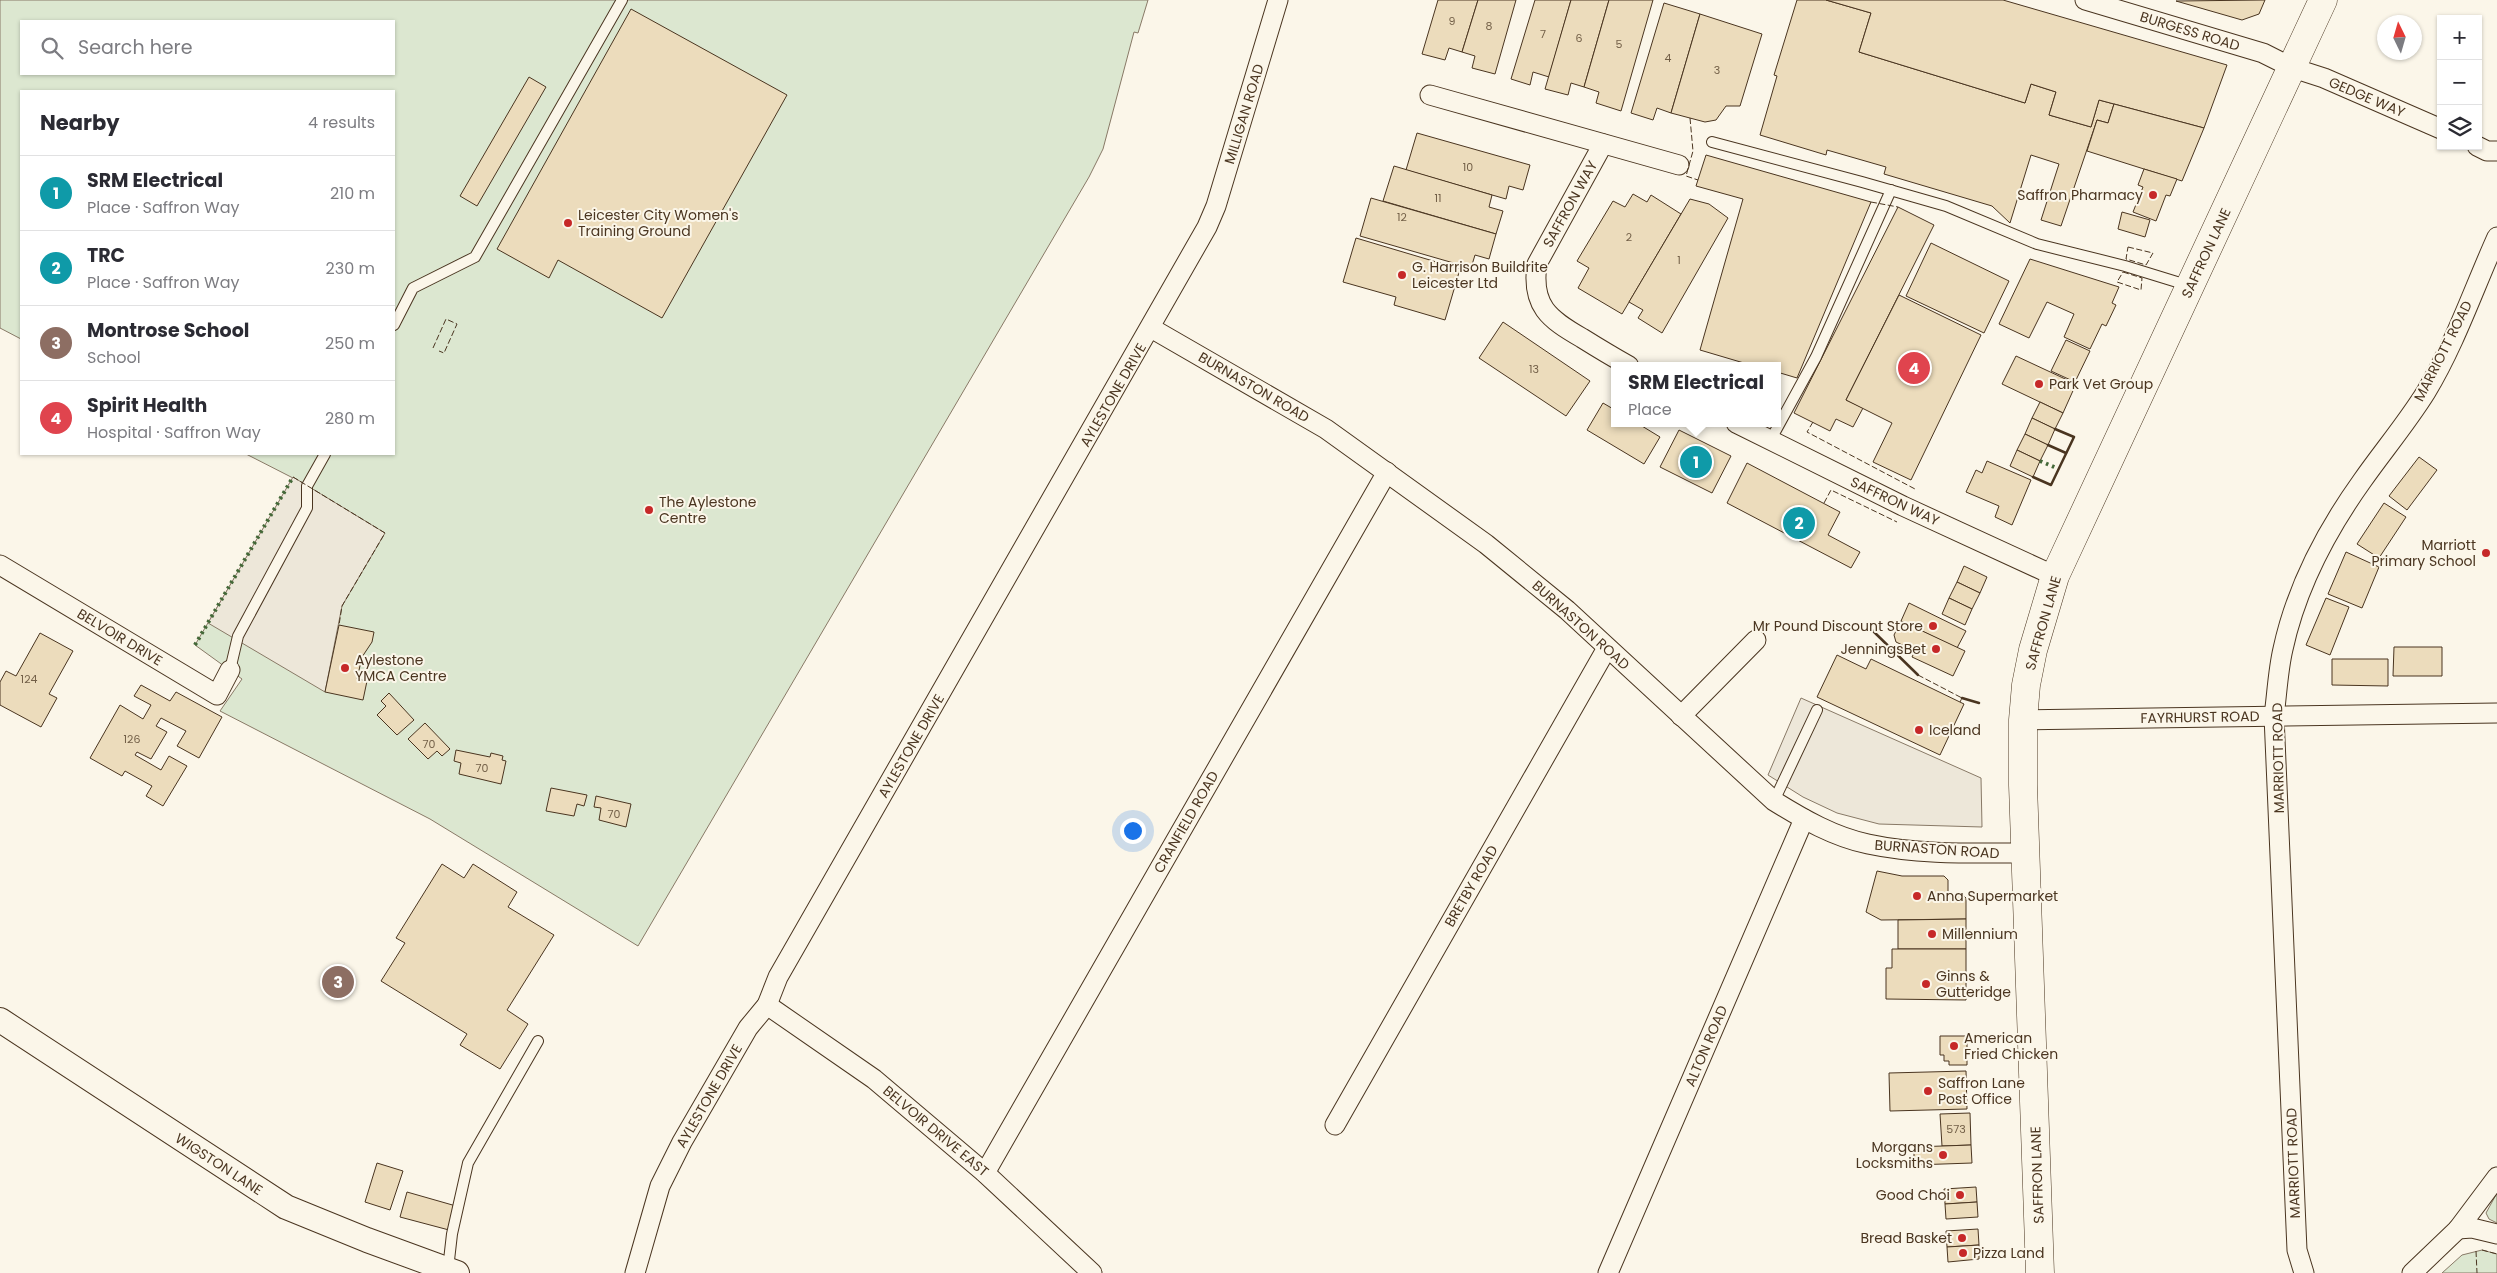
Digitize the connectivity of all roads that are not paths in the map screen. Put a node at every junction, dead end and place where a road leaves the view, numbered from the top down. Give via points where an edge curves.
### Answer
1 (622, 0) edge
2 (1278, 0) edge
3 (2085, 0) edge
4 (2323, 0) edge
5 (2293, 68) junction
6 (1430, 95) dead end
7 (2437, 127) edge
8 (1712, 142) dead end
9 (1603, 144) junction
10 (1678, 165) dead end
11 (1891, 190) junction
12 (1207, 227) joint
13 (2497, 237) edge
14 (2191, 286) junction
15 (395, 323) edge
16 (1151, 328) junction
17 (1622, 362) edge
18 (1781, 421) edge
19 (1744, 427) edge
20 (1778, 427) edge
21 (1770, 441) junction
22 (324, 455) edge
23 (1387, 472) junction
24 (0, 565) edge
25 (2055, 576) junction
26 (1756, 640) dead end
27 (1607, 648) junction
28 (230, 670) joint
29 (1817, 710) dead end
30 (2497, 713) edge
31 (1681, 716) junction
32 (2274, 716) junction
33 (2023, 720) junction
34 (1774, 801) junction
35 (1804, 819) junction
36 (2026, 853) junction
37 (767, 1005) junction
38 (0, 1020) edge
39 (538, 1042) dead end
40 (1334, 1125) dead end
41 (985, 1173) junction
42 (2497, 1177) edge
43 (2458, 1229) junction
44 (2497, 1234) edge
45 (452, 1272) edge
46 (635, 1273) edge
47 (1092, 1273) edge
48 (1608, 1273) edge
49 (2040, 1273) edge
50 (2304, 1273) edge
51 (2412, 1273) edge

1 - 15 lane via 475,257 413,288
2 - 12 street, MILLIGAN ROAD
3 - 5 street, BURGESS ROAD via 2263,53
4 - 5 main road, SAFFRON LANE
5 - 7 street, GEDGE WAY via 2324,78
5 - 14 main road, SAFFRON LANE
6 - 9 street, SAFFRON WAY
8 - 11 lane
9 - 10 street, SAFFRON WAY
9 - 17 street, SAFFRON WAY via 1537,264 1534,279 1544,310 1554,322
11 - 14 lane via 1946,206 2038,244
11 - 18 lane via 1816,357
12 - 16 street, AYLESTONE DRIVE
13 - 32 street, MARRIOTT ROAD via 2426,391 2361,482 2328,535 2298,600 2285,641
14 - 25 main road, SAFFRON LANE
16 - 23 street, BURNASTON ROAD via 1326,429
16 - 37 street, AYLESTONE DRIVE via 778,977
19 - 21 street, SAFFRON WAY
20 - 21 lane
21 - 25 street, SAFFRON WAY
22 - 28 lane via 307,486 307,508 238,636
23 - 27 street, BURNASTON ROAD via 1486,544 1567,610
23 - 41 street, CRANFIELD ROAD
24 - 28 street, BELVOIR DRIVE via 216,695
25 - 33 main road, SAFFRON LANE via 2033,650
26 - 31 street
27 - 31 street, BURNASTON ROAD
27 - 40 street, BRETBY ROAD
29 - 34 lane
30 - 32 street, FAYRHURST ROAD
31 - 34 street, BURNASTON ROAD
32 - 33 street, FAYRHURST ROAD
32 - 50 street, MARRIOTT ROAD via 2297,1250
33 - 36 main road, SAFFRON LANE
34 - 35 street, BURNASTON ROAD
35 - 36 street, BURNASTON ROAD via 1835,834 1868,844 1901,849
35 - 48 street, ALTON ROAD
36 - 49 main road, SAFFRON LANE
37 - 41 street, BELVOIR DRIVE EAST via 874,1079
37 - 46 street, AYLESTONE DRIVE via 748,1028 660,1186
38 - 45 street, WIGSTON LANE via 286,1207
39 - 45 lane via 468,1163 452,1234
41 - 47 street, BELVOIR DRIVE EAST
42 - 43 street
43 - 44 street via 2472,1228
43 - 51 street

